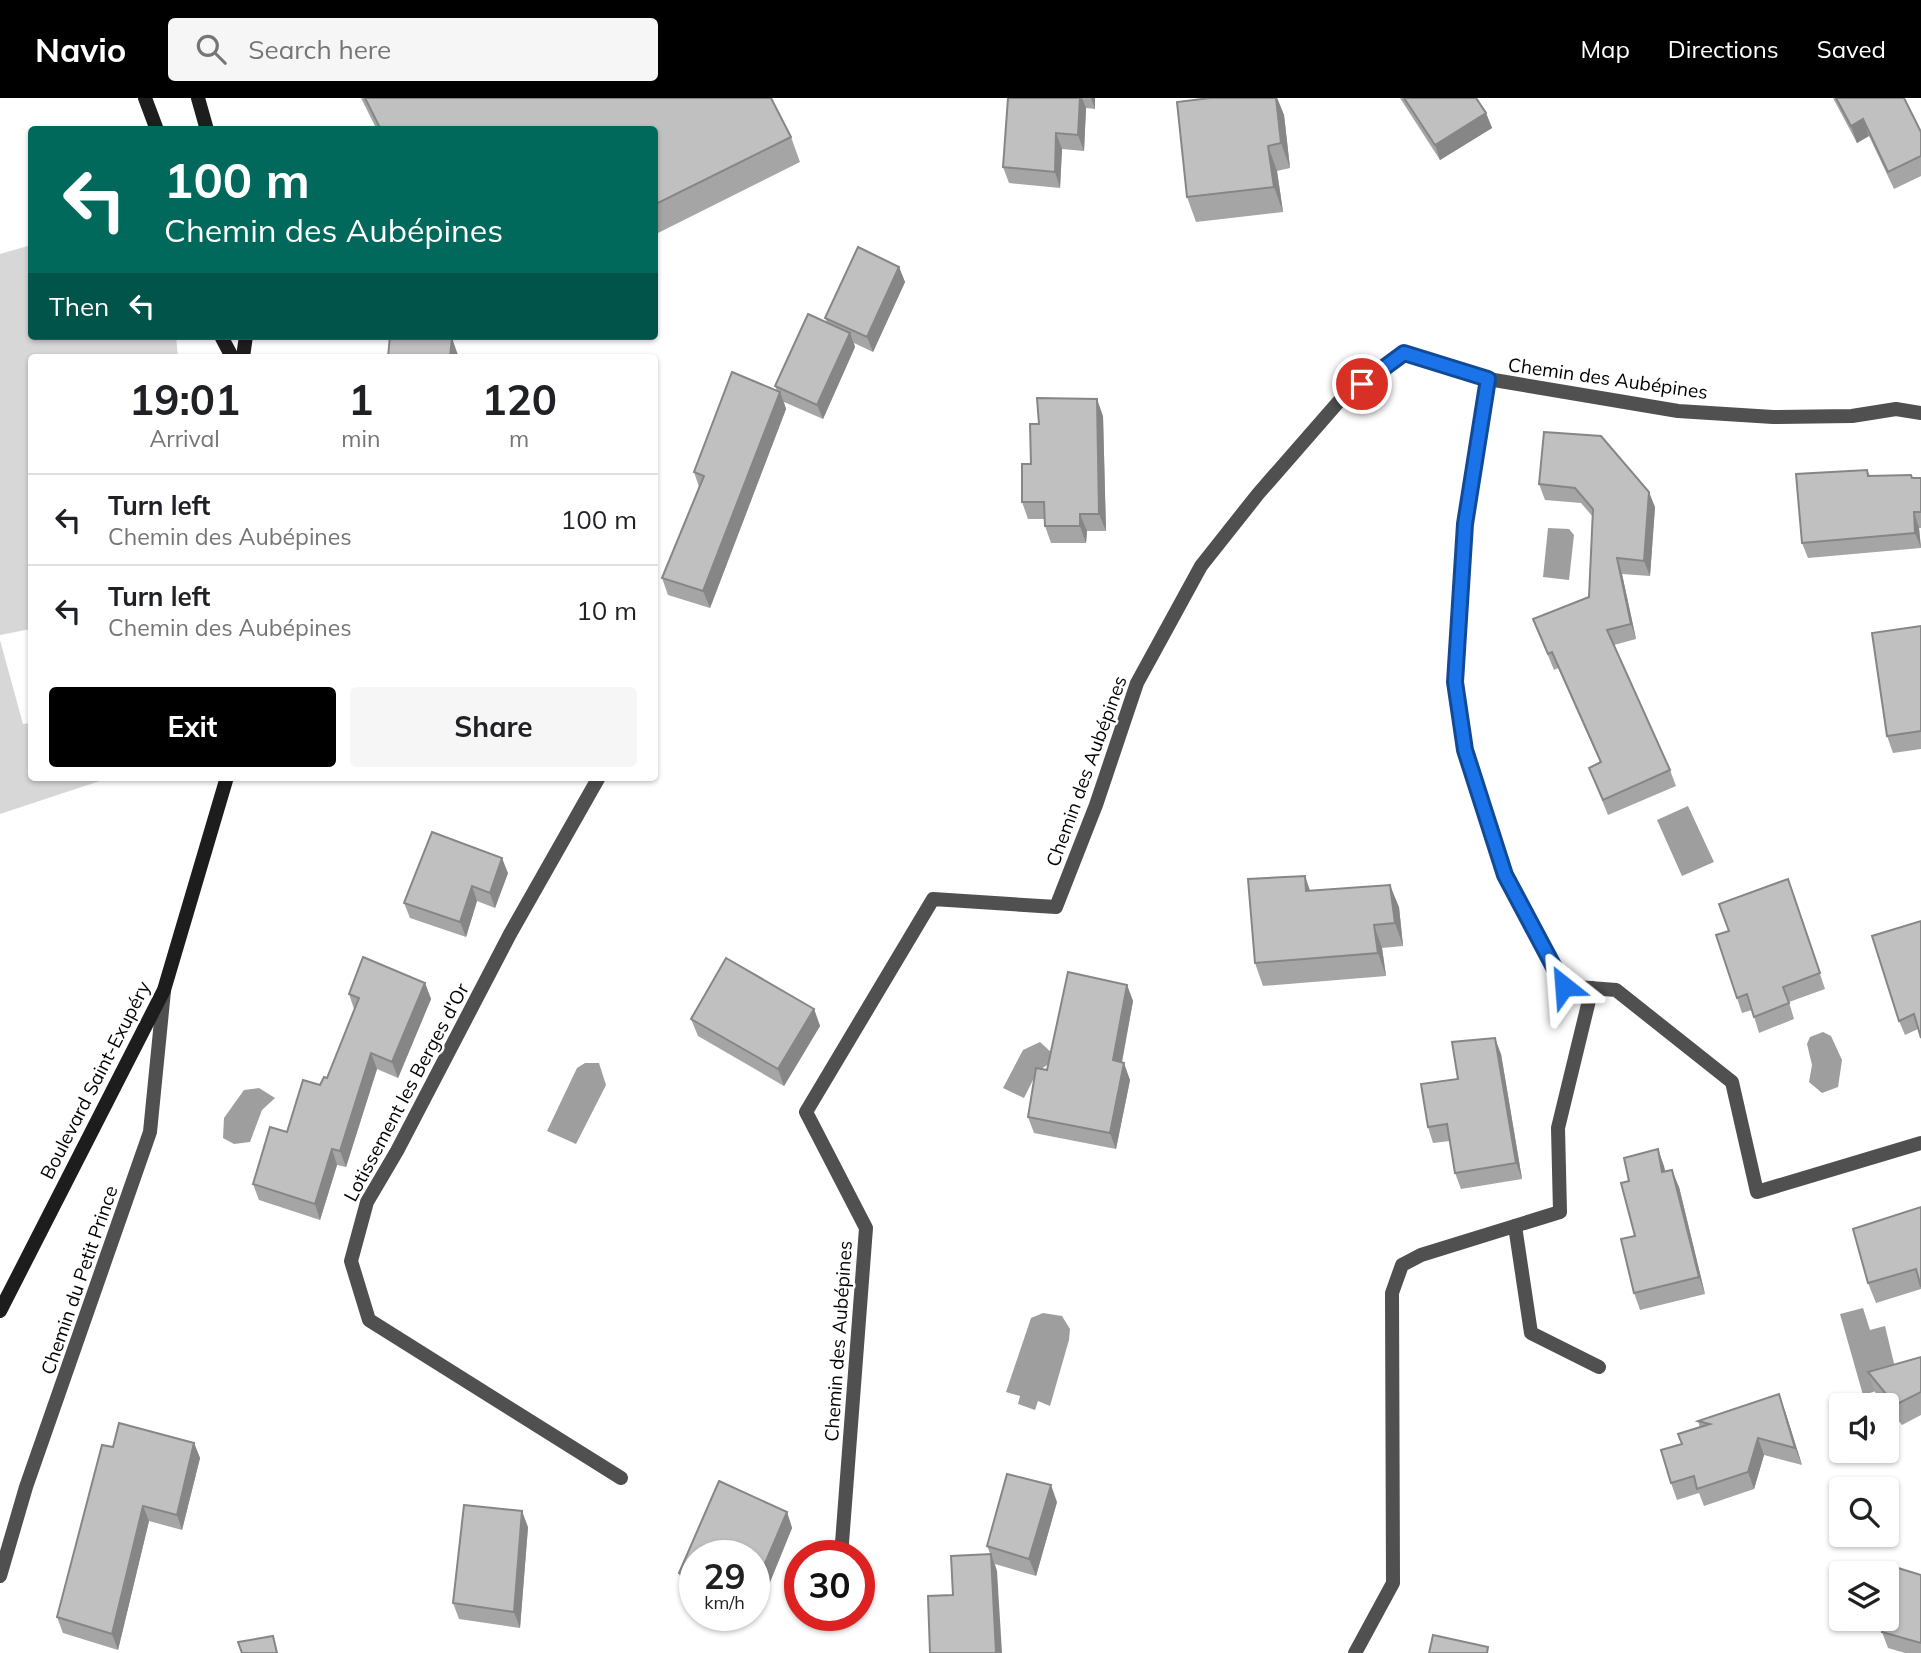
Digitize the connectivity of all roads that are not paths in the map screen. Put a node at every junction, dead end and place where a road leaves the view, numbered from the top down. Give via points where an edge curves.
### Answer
1 (145, 98) edge
2 (198, 98) edge
3 (156, 126) edge
4 (206, 126) edge
5 (1488, 379) junction
6 (1921, 413) edge
7 (226, 781) edge
8 (597, 781) edge
9 (1592, 988) junction
10 (164, 990) junction
11 (1921, 1143) edge
12 (1515, 1226) junction
13 (0, 1311) edge
14 (1599, 1367) dead end
15 (621, 1478) dead end
16 (842, 1540) edge
17 (0, 1576) edge
18 (1356, 1653) edge

1 - 3 main road
2 - 4 main road
5 - 6 street, Chemin des Aubépines via 1678,411 1773,417 1852,416 1896,409
5 - 9 street via 1465,524 1455,682 1465,750 1512,887 1564,986
5 - 16 street, Chemin des Aubépines via 1404,353 1341,399 1201,566 1137,683 1056,907 933,899 806,1112 866,1228
7 - 10 main road, Boulevard Saint-Exupéry
8 - 15 street, Lotissement les Berges d'Or via 367,1202 351,1261 369,1320
9 - 11 street via 1616,990 1732,1082 1756,1192
9 - 12 street via 1558,1128 1560,1212
10 - 13 main road, Boulevard Saint-Exupéry
10 - 17 street, Chemin du Petit Prince via 150,1132 26,1487
12 - 14 street via 1531,1332
12 - 18 street via 1402,1265 1392,1293 1392,1583

